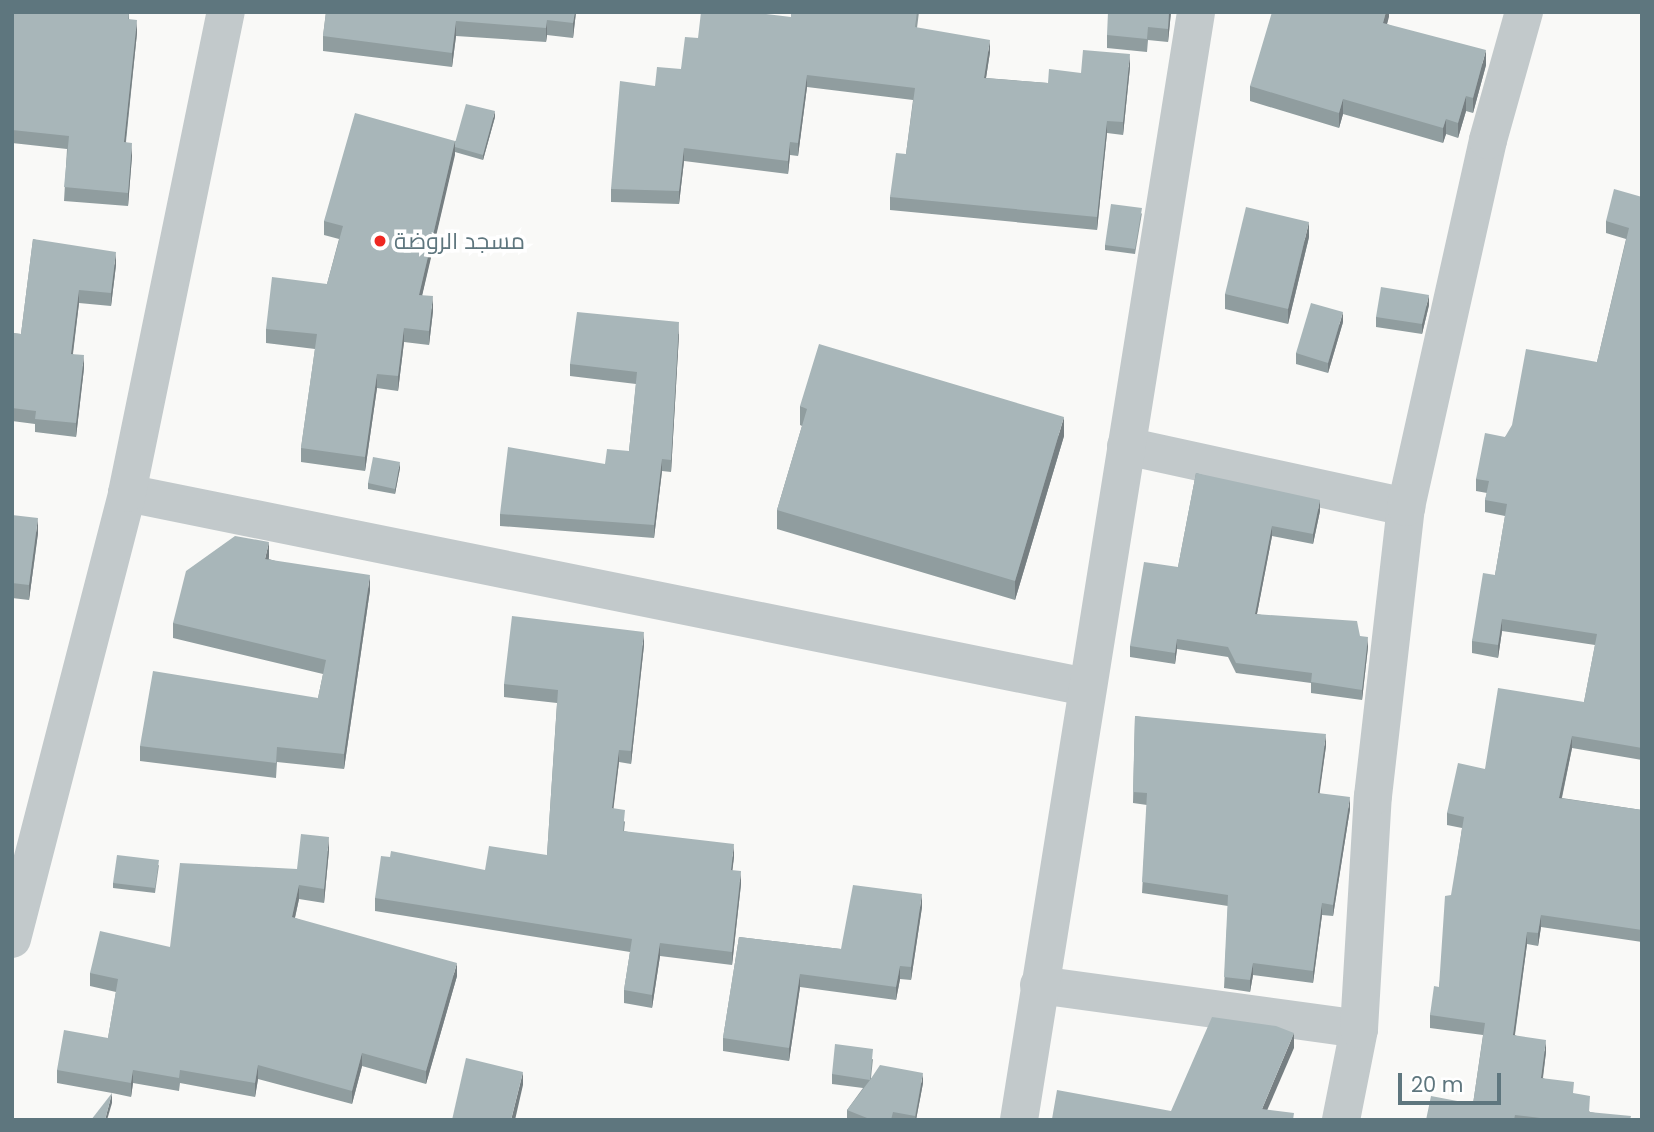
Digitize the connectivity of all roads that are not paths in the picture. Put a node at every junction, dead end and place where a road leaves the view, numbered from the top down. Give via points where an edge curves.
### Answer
1 (226, 12) edge
2 (1196, 12) edge
3 (1524, 12) edge
4 (1126, 446) junction
5 (127, 493) junction
6 (1406, 507) junction
7 (1086, 687) junction
8 (12, 939) edge
9 (1040, 985) junction
10 (1359, 1029) junction
11 (1019, 1120) edge
12 (1342, 1120) edge

1 - 5 street
2 - 4 street
3 - 6 street via 1488,140
4 - 6 street
4 - 7 street
5 - 7 street
5 - 8 street
6 - 10 street via 1373,796
7 - 9 street
9 - 10 street
9 - 11 street
10 - 12 street

